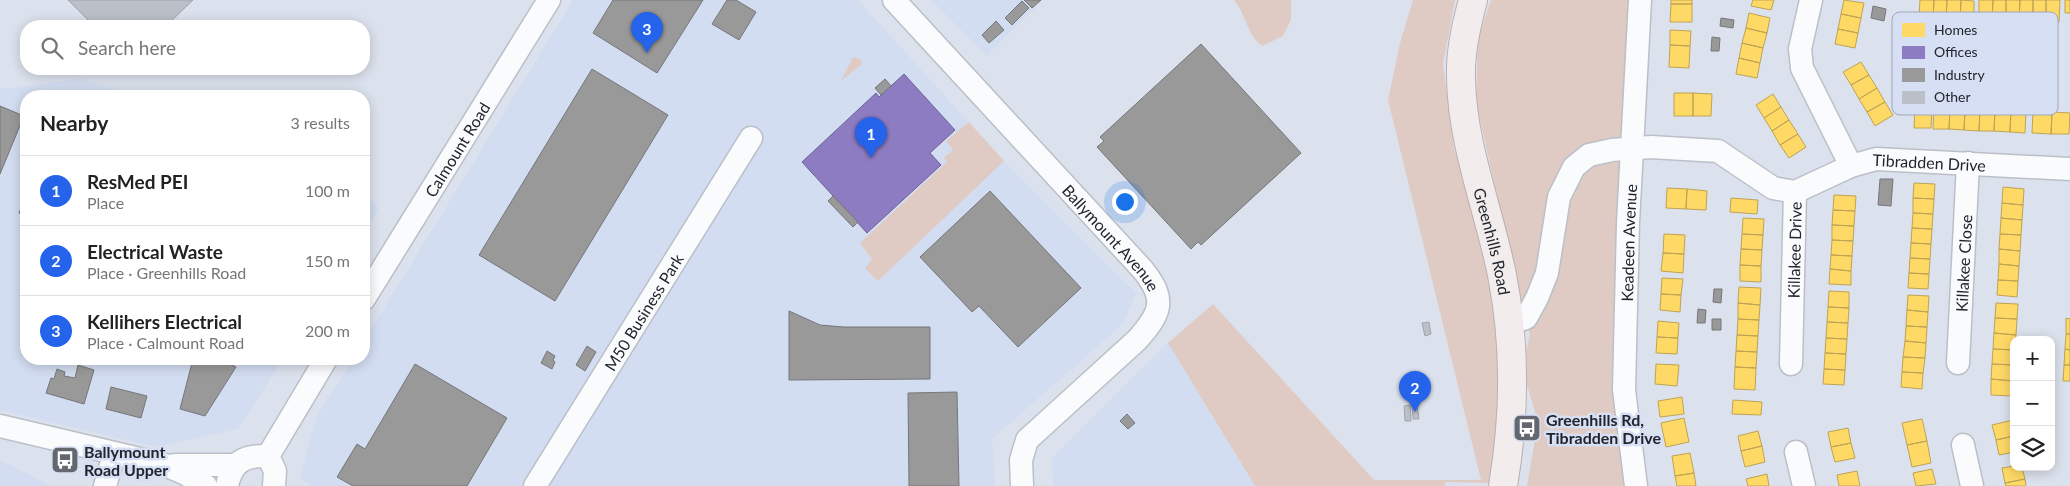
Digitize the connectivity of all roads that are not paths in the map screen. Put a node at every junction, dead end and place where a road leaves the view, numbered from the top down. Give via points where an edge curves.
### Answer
1 (549, 0) edge
2 (894, 0) edge
3 (1473, 0) edge
4 (1640, 0) edge
5 (1811, 0) edge
6 (751, 138) dead end
7 (1632, 149) junction
8 (1968, 163) junction
9 (1851, 166) junction
10 (2070, 169) edge
11 (1795, 192) junction
12 (370, 289) edge
13 (1510, 323) junction
14 (1958, 362) dead end
15 (1791, 364) dead end
16 (322, 365) edge
17 (0, 426) edge
18 (1963, 444) dead end
19 (1796, 452) dead end
20 (114, 455) junction
21 (268, 456) junction
22 (236, 465) junction
23 (165, 466) junction
24 (105, 486) edge
25 (206, 486) edge
26 (227, 486) edge
27 (274, 486) edge
28 (534, 486) edge
29 (1022, 486) edge
30 (1503, 486) edge
31 (1636, 486) edge
32 (1804, 486) edge
33 (1972, 486) edge

1 - 12 street, Calmount Road
2 - 29 street, Ballymount Avenue via 1143,270 1159,298 1153,322 1138,340 1027,440 1021,460
3 - 13 main road, Greenhills Road via 1462,48 1464,113
4 - 7 street, Keadeen Avenue
5 - 9 street via 1800,49 1802,68
6 - 28 street, M50 Business Park
7 - 11 street, Killakee Drive via 1651,146 1718,151 1773,188
7 - 13 street, Killakee Drive via 1589,155 1574,167 1560,197 1547,273 1537,298 1526,318
7 - 31 street, Keadeen Avenue via 1624,390
8 - 9 street, Tibradden Drive via 1876,159
8 - 10 street, Tibradden Drive
8 - 14 street, Killakee Close
9 - 11 street, Tibradden Drive
11 - 15 street, Killakee Drive
13 - 30 main road, Greenhills Road via 1514,385
16 - 21 street
17 - 20 street
18 - 33 street
19 - 32 street
20 - 23 street
20 - 24 street
21 - 22 street via 250,456
21 - 27 street via 275,471
22 - 23 street
22 - 26 street
23 - 25 street

